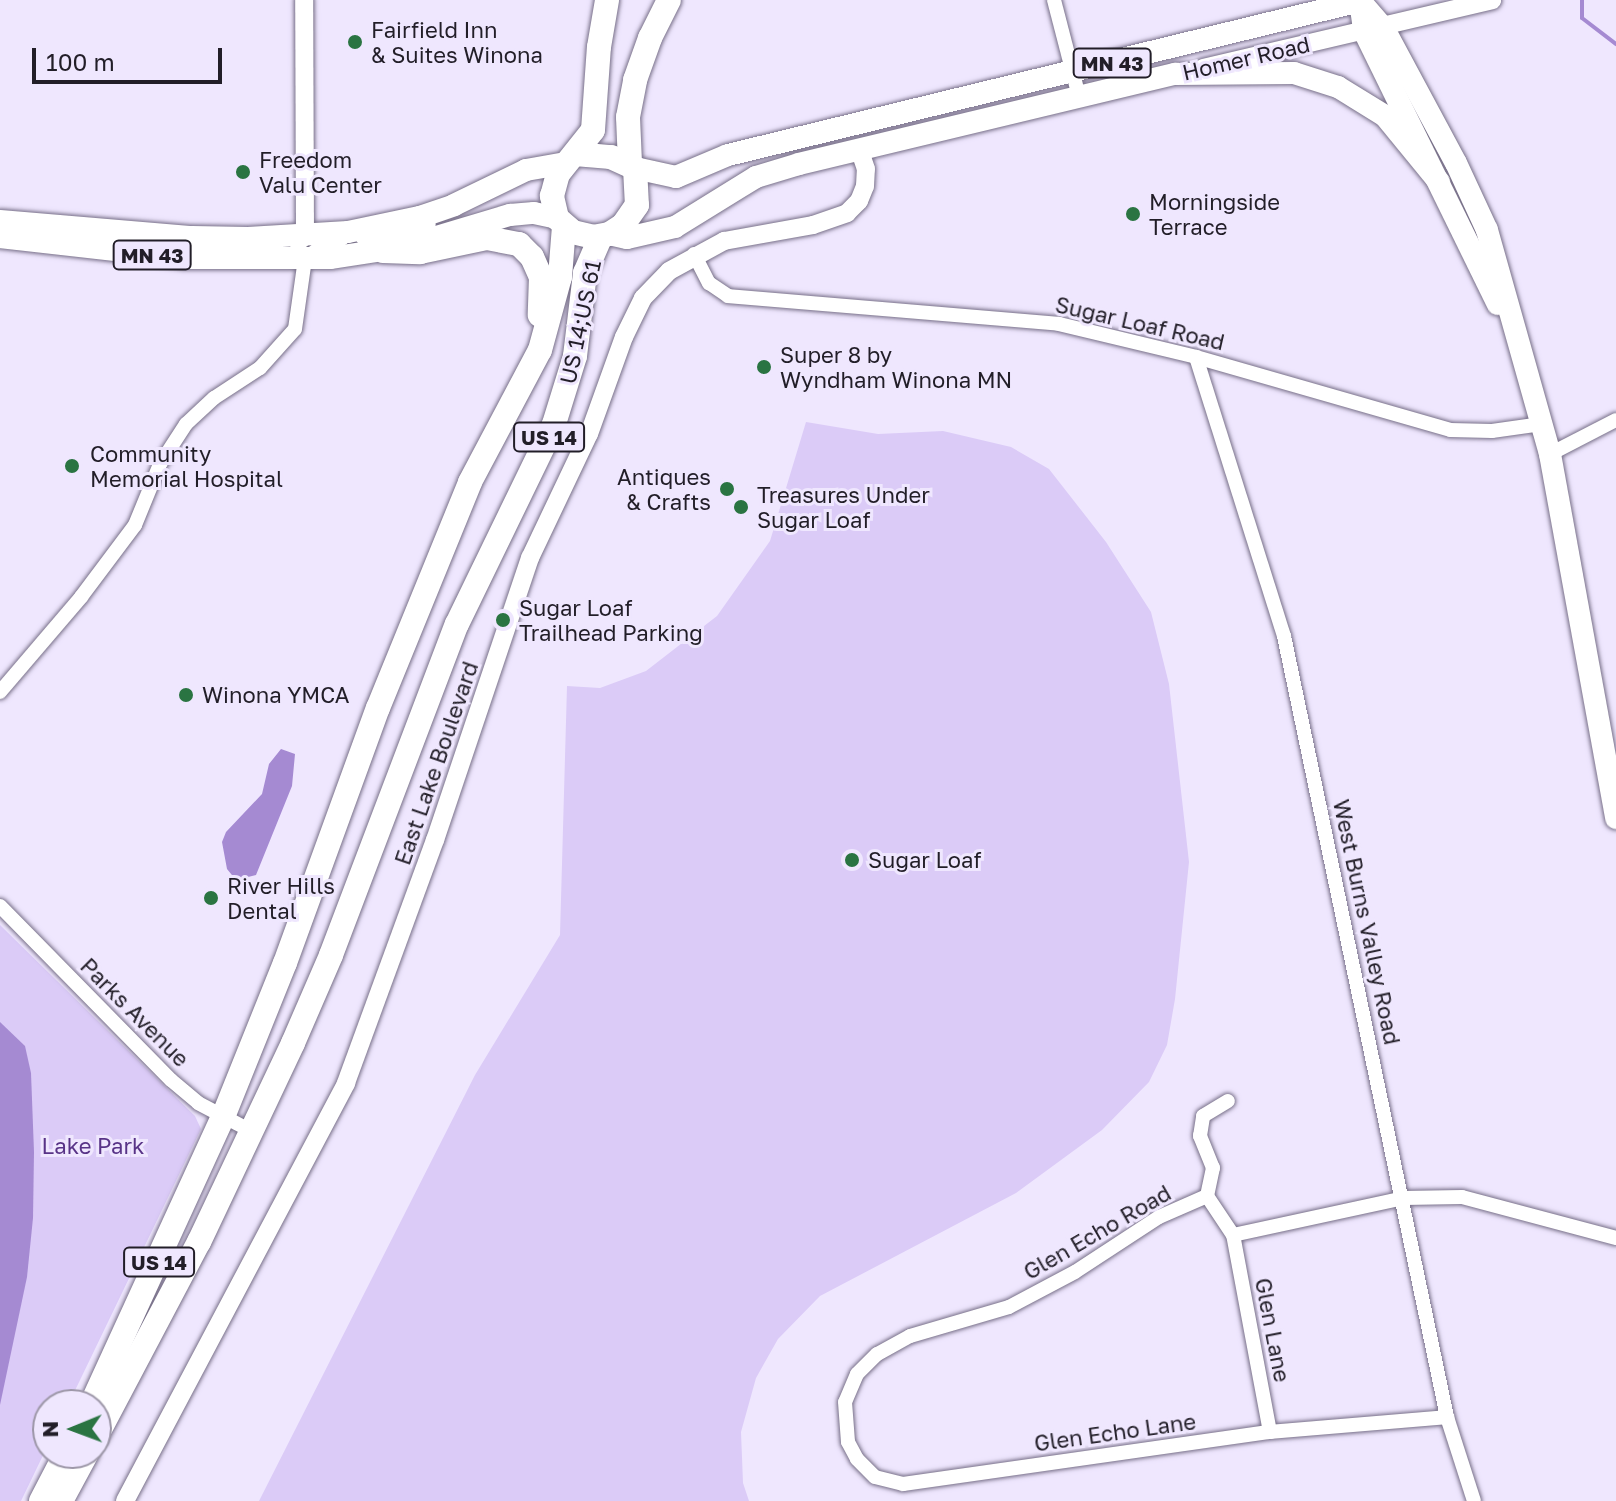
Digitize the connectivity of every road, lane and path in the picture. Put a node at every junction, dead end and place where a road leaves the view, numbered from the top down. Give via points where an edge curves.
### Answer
1 (304, 0) edge
2 (607, 0) edge
3 (669, 0) edge
4 (1054, 0) edge
5 (1362, 0) edge
6 (1492, 0) edge
7 (1374, 29) junction
8 (1073, 72) junction
9 (1175, 74) junction
10 (1079, 97) junction
11 (860, 152) junction
12 (570, 158) junction
13 (632, 165) junction
14 (1439, 182) junction
15 (0, 221) edge
16 (560, 222) junction
17 (605, 235) junction
18 (0, 237) edge
19 (305, 248) junction
20 (383, 251) junction
21 (694, 254) junction
22 (1196, 357) junction
23 (1528, 366) junction
24 (523, 386) junction
25 (1616, 420) edge
26 (1542, 424) junction
27 (1550, 454) junction
28 (0, 692) edge
29 (1616, 818) edge
30 (0, 906) edge
31 (1228, 1101) dead end
32 (223, 1117) junction
33 (253, 1132) junction
34 (1207, 1196) junction
35 (1404, 1198) junction
36 (1233, 1235) junction
37 (1616, 1238) edge
38 (98, 1389) edge
39 (845, 1402) joint
40 (112, 1406) edge
41 (1447, 1417) junction
42 (1270, 1432) junction
43 (58, 1469) edge
44 (78, 1469) edge
45 (41, 1501) edge
46 (61, 1501) edge
47 (125, 1501) edge
48 (1474, 1501) edge

1 - 19 street
2 - 12 highway, US 14;US 61 / US 14 via 593,130
3 - 13 highway, US 14;US 61 / US 14 via 635,80 628,117
4 - 8 street
5 - 7 main road, MN 43
5 - 8 main road, Homer Road / MN 43
6 - 7 street, Homer Road
7 - 9 street, Homer Road
7 - 14 main road, MN 43
7 - 23 main road, MN 43 via 1456,163 1487,230
8 - 10 street
8 - 13 main road, Homer Road / MN 43 via 728,155 676,177
9 - 10 main road, Homer Road / MN 43
9 - 14 main road, MN 43 via 1294,73 1338,87 1385,116
10 - 11 main road, Homer Road / MN 43
11 - 17 main road, MN 43 via 756,177 675,227 627,238
11 - 21 street, East Lake Boulevard via 865,186 847,213 813,225 724,241
12 - 13 highway via 595,154
12 - 16 highway, US 14;US 61 / US 14 via 553,188 552,204
12 - 19 main road, MN 43 via 526,170 454,205
13 - 17 highway, US 14;US 61 / US 14 via 637,205 623,225
14 - 23 main road, MN 43
15 - 19 main road, MN 43
16 - 17 highway, US 14;US 61 via 583,236
16 - 20 main road, MN 43 via 534,213 510,215
16 - 24 highway, US 14;US 61 / US 14 via 560,277 553,314
17 - 33 highway, US 14;US 61 / US 14 via 585,273 575,356 554,424 457,624 331,955
18 - 19 main road, MN 43 via 184,258
19 - 20 main road, MN 43
19 - 28 street via 295,329 260,368 186,424 160,464 135,525
20 - 24 highway via 420,252 487,238 525,249 538,267 542,288 539,325
21 - 22 street, Sugar Loaf Road via 709,283 728,296 1059,324
21 - 47 street, East Lake Boulevard via 654,285 632,319 589,434 530,558 346,1083
22 - 26 street, Sugar Loaf Road via 1450,430
22 - 35 street, West Burns Valley Road via 1284,636
23 - 26 main road, MN 43
24 - 32 highway, US 14;US 61 / US 14 via 470,482 437,560
25 - 27 street
26 - 27 main road, MN 43
27 - 29 main road, MN 43
30 - 32 street, Parks Avenue via 171,1080
31 - 34 street via 1203,1116 1200,1136 1213,1168
32 - 33 street, Parks Avenue
32 - 38 highway, US 14
33 - 40 highway, US 14
34 - 36 street, Glen Echo Road
34 - 39 street, Glen Echo Road via 1159,1217 1009,1307 910,1336 877,1354 857,1374
35 - 36 street
35 - 37 street via 1462,1197
35 - 41 street, West Burns Valley Road
36 - 42 street, Glen Lane
39 - 42 street, Glen Echo Lane via 848,1442 857,1459 875,1477 903,1484
41 - 42 street, Glen Echo Lane
41 - 48 street, West Burns Valley Road
43 - 45 highway
44 - 46 highway

